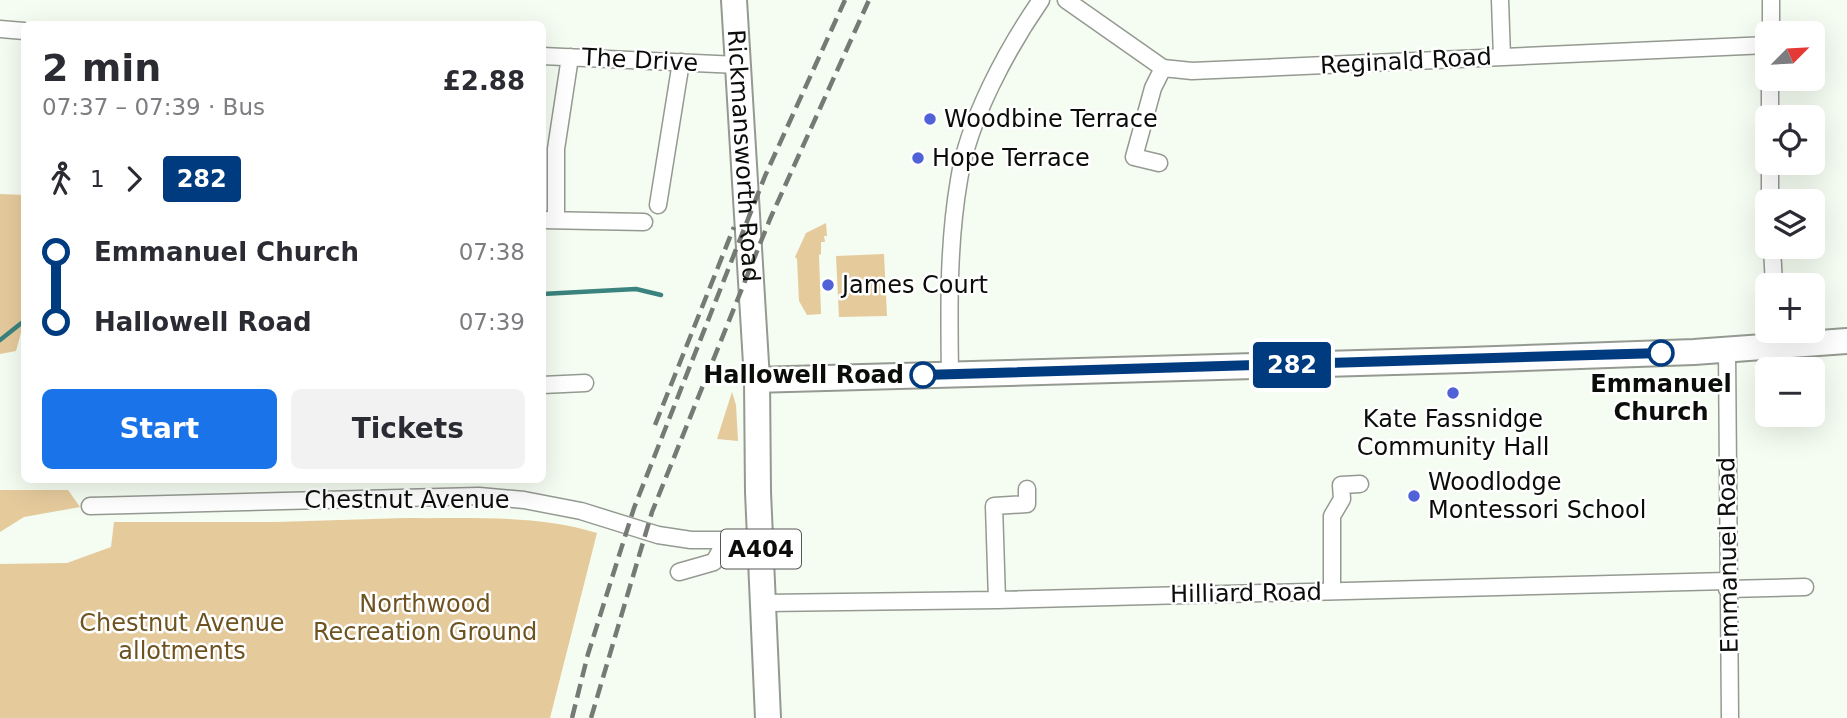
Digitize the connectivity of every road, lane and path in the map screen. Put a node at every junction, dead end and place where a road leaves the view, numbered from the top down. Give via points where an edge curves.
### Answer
1 (734, 0) edge
2 (1041, 0) edge
3 (1066, 0) edge
4 (1500, 0) edge
5 (1771, 0) edge
6 (1771, 21) edge
7 (0, 29) edge
8 (21, 31) edge
9 (1755, 46) edge
10 (546, 56) edge
11 (570, 57) junction
12 (1502, 57) junction
13 (681, 62) junction
14 (738, 65) junction
15 (1163, 68) junction
16 (1159, 163) dead end
17 (658, 205) dead end
18 (549, 220) edge
19 (644, 222) dead end
20 (1825, 340) edge
21 (1847, 341) edge
22 (1758, 343) edge
23 (1727, 350) junction
24 (950, 373) junction
25 (757, 380) junction
26 (585, 383) dead end
27 (546, 385) edge
28 (1360, 484) dead end
29 (478, 488) edge
30 (1027, 489) dead end
31 (90, 506) dead end
32 (726, 540) junction
33 (760, 540) junction
34 (679, 572) dead end
35 (1727, 585) junction
36 (1805, 587) dead end
37 (1332, 591) junction
38 (997, 600) junction
39 (765, 603) junction
40 (768, 718) edge
41 (1730, 718) edge

1 - 14 main road, Rickmansworth Road / A404
2 - 24 street via 1020,29 991,88 959,179 949,262
3 - 15 street
4 - 12 street
5 - 6 street
7 - 8 street
9 - 12 street, Reginald Road
10 - 11 street, The Drive
11 - 13 street, The Drive
11 - 18 street
12 - 15 street, Reginald Road via 1192,71
13 - 14 street, The Drive
13 - 17 street
14 - 25 main road, Rickmansworth Road / A404
15 - 16 street via 1134,157
18 - 19 street
20 - 21 main road
22 - 23 main road
23 - 24 main road
23 - 35 street, Emmanuel Road
24 - 25 main road
25 - 33 main road, A404
26 - 27 street
28 - 37 street via 1341,485 1342,499 1332,516
29 - 31 street, Chestnut Avenue
29 - 32 street, Chestnut Avenue via 581,511 658,535
30 - 38 street via 1027,504 994,506
32 - 33 street, Chestnut Avenue
32 - 34 street via 714,562
33 - 39 main road, A404
35 - 36 street, Hilliard Road
35 - 37 street, Hilliard Road
35 - 41 street, Emmanuel Road
37 - 38 street, Hilliard Road
38 - 39 street, Hilliard Road
39 - 40 main road, A404

